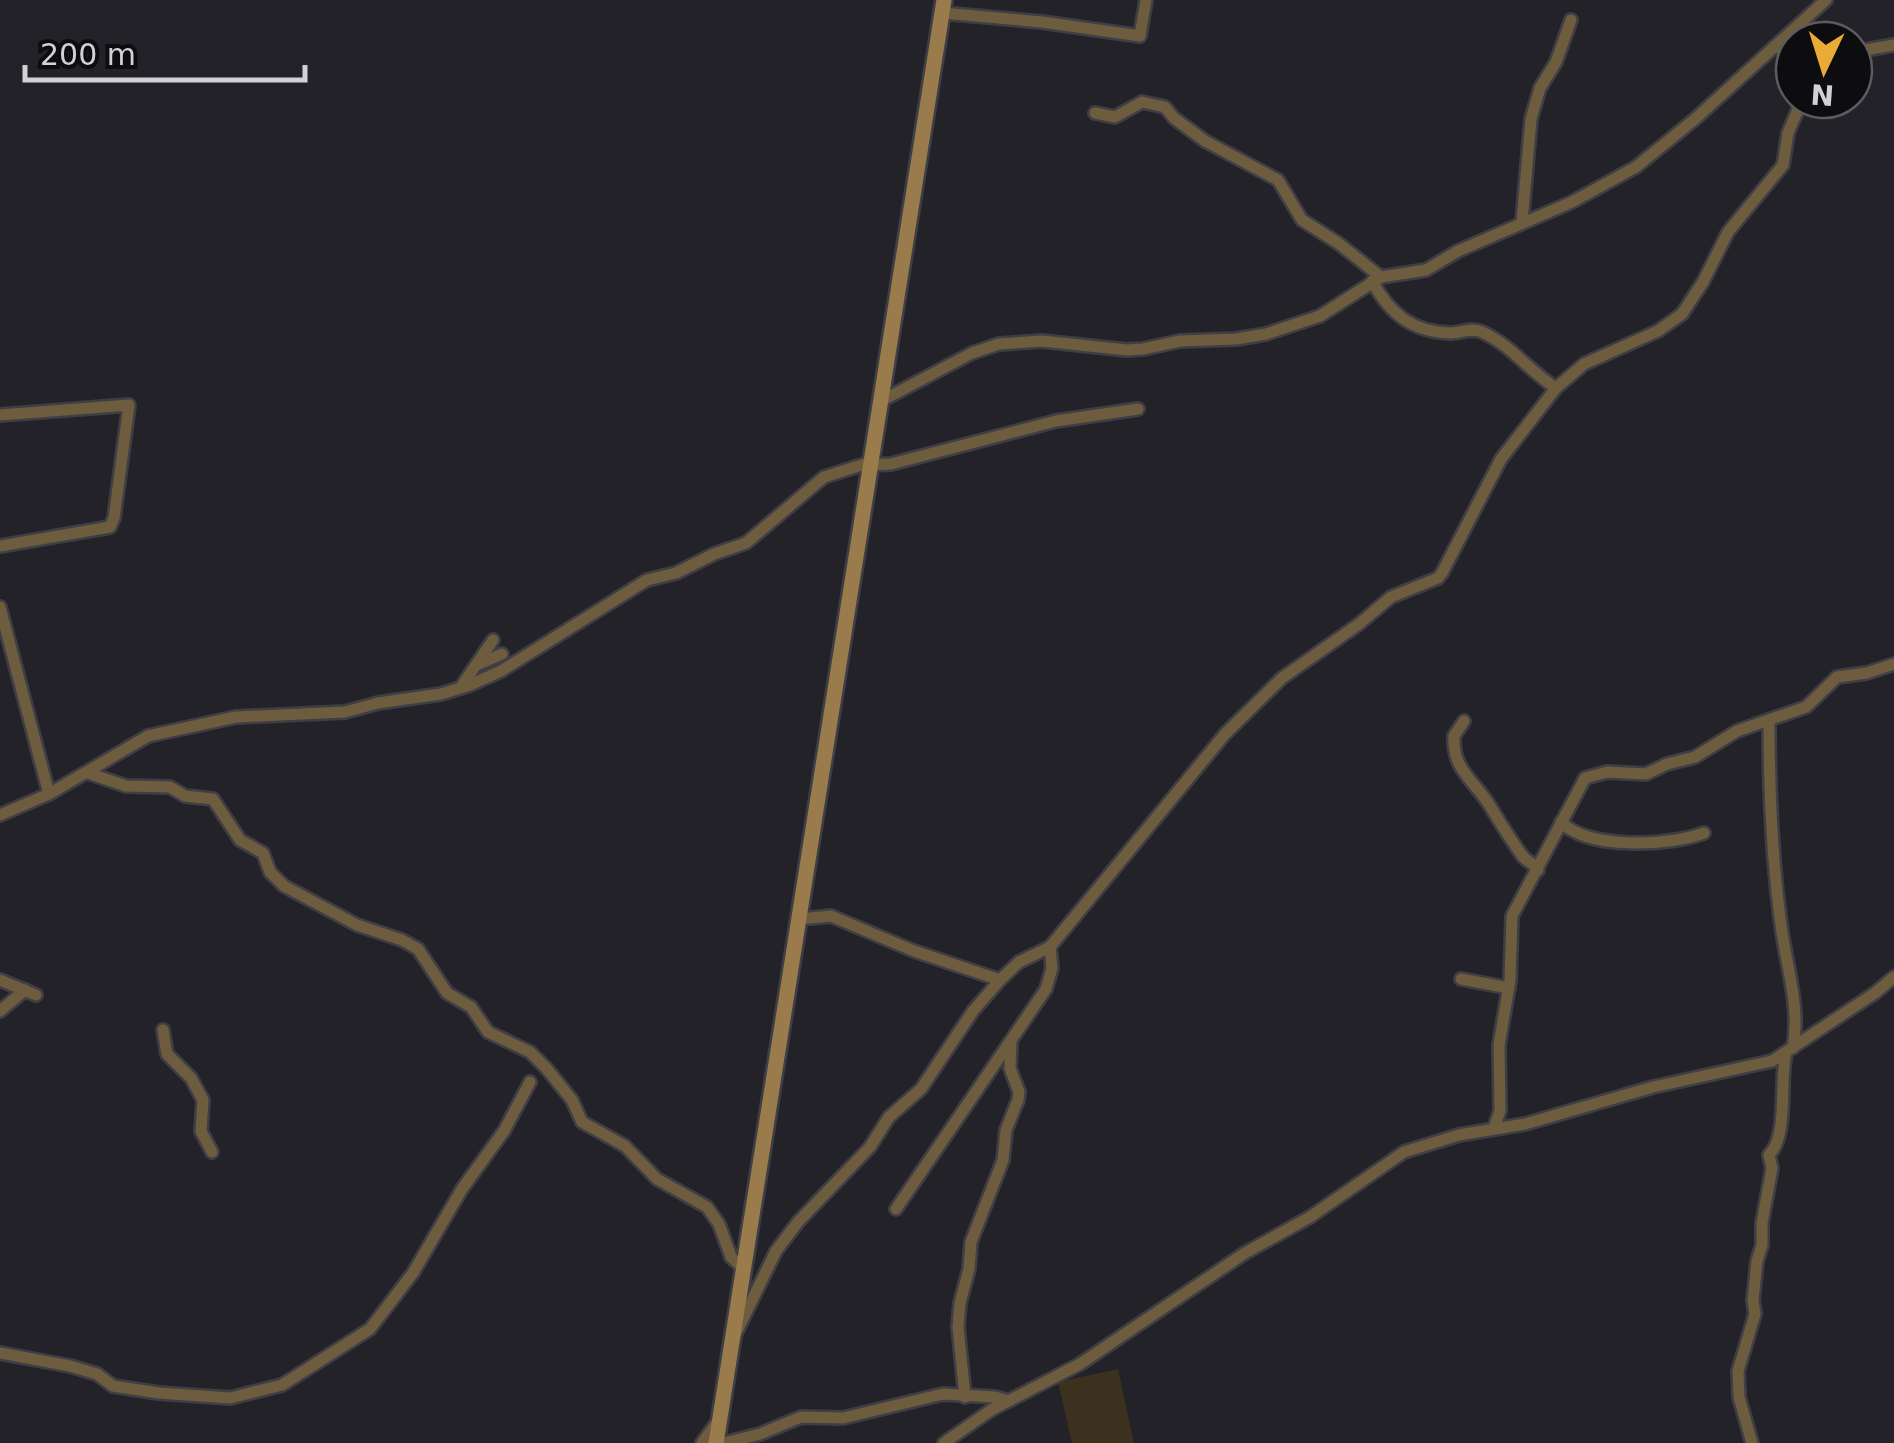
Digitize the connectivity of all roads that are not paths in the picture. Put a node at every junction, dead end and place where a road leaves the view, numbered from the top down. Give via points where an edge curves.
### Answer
1 (1146, 0) edge
2 (1826, 0) edge
3 (943, 6) edge
4 (1571, 20) dead end
5 (1804, 20) edge
6 (1774, 48) edge
7 (1096, 113) dead end
8 (1794, 120) edge
9 (1522, 222) junction
10 (1376, 279) junction
11 (1556, 388) junction
12 (881, 401) junction
13 (1138, 408) dead end
14 (0, 415) edge
15 (871, 464) junction
16 (1, 545) edge
17 (0, 606) edge
18 (493, 640) dead end
19 (502, 654) dead end
20 (477, 664) junction
21 (1894, 664) edge
22 (461, 688) junction
23 (1464, 721) dead end
24 (1769, 722) junction
25 (88, 772) junction
26 (49, 794) junction
27 (0, 815) edge
28 (1562, 822) junction
29 (1572, 832) junction
30 (1704, 833) dead end
31 (1556, 836) junction
32 (1538, 870) junction
33 (799, 919) junction
34 (1050, 947) junction
35 (1894, 976) edge
36 (1461, 979) dead end
37 (0, 980) edge
38 (1000, 980) junction
39 (1509, 988) junction
40 (0, 1011) edge
41 (163, 1030) dead end
42 (1011, 1041) junction
43 (1790, 1051) junction
44 (530, 1082) dead end
45 (1494, 1128) junction
46 (212, 1152) dead end
47 (896, 1210) dead end
48 (744, 1269) junction
49 (733, 1338) junction
50 (0, 1354) edge
51 (965, 1398) junction
52 (1008, 1401) junction
53 (721, 1435) edge
54 (702, 1443) edge
55 (944, 1443) edge
56 (1752, 1443) edge

1 - 3 street via 1140,36
2 - 5 street
3 - 12 street
4 - 9 street via 1531,119
6 - 9 street via 1636,168
7 - 10 street via 1115,116 1142,102 1166,107 1205,141 1278,180 1302,220
8 - 11 street via 1783,165 1728,232 1682,314 1584,364
9 - 10 street via 1426,270
10 - 11 street via 1382,301 1401,319 1427,330 1481,331
10 - 12 street via 1320,316 1236,340 1126,350 1068,342 999,344
11 - 34 street via 1501,459 1438,578 1391,597 1282,678 1225,734
12 - 15 street
13 - 15 street
14 - 16 street via 129,405 110,528
15 - 22 street via 824,477 737,548 646,580 501,671
15 - 33 street
17 - 26 street
18 - 20 street
19 - 20 street
20 - 22 street
21 - 24 street via 1838,677 1806,707
22 - 25 street via 345,712 236,717 148,736
23 - 32 street via 1454,736 1458,766
24 - 28 street via 1646,774 1588,775
24 - 43 street via 1782,934 1796,1016
25 - 26 street
25 - 48 street via 126,786 170,787 212,799 284,886 357,926 418,949 448,994 471,1006 488,1032 530,1052 547,1069 582,1122 626,1146 657,1180 708,1208 731,1257
26 - 27 street
28 - 29 street
28 - 31 street
29 - 30 street via 1666,843
29 - 31 street
31 - 32 street
32 - 39 street via 1512,916
33 - 38 street via 830,916
33 - 48 street
34 - 38 street
34 - 42 street via 1046,989
35 - 43 street
36 - 39 street
37 - 40 street via 31,993
38 - 49 street via 921,1090 889,1117 798,1222
39 - 45 street
41 - 46 street via 167,1054 204,1102 201,1131
42 - 47 street
42 - 51 street via 1018,1100 971,1242 960,1303
43 - 45 street via 1764,1064
43 - 56 street via 1781,1076 1776,1148 1768,1155 1772,1168 1755,1314 1738,1372
44 - 50 street via 414,1273 370,1328 282,1385 230,1398 159,1393 113,1386 70,1366
45 - 52 street via 1404,1152 1080,1364
48 - 49 street
49 - 53 street
51 - 52 street
51 - 53 street via 943,1394 832,1419 801,1417 760,1434
52 - 55 street
53 - 54 street

